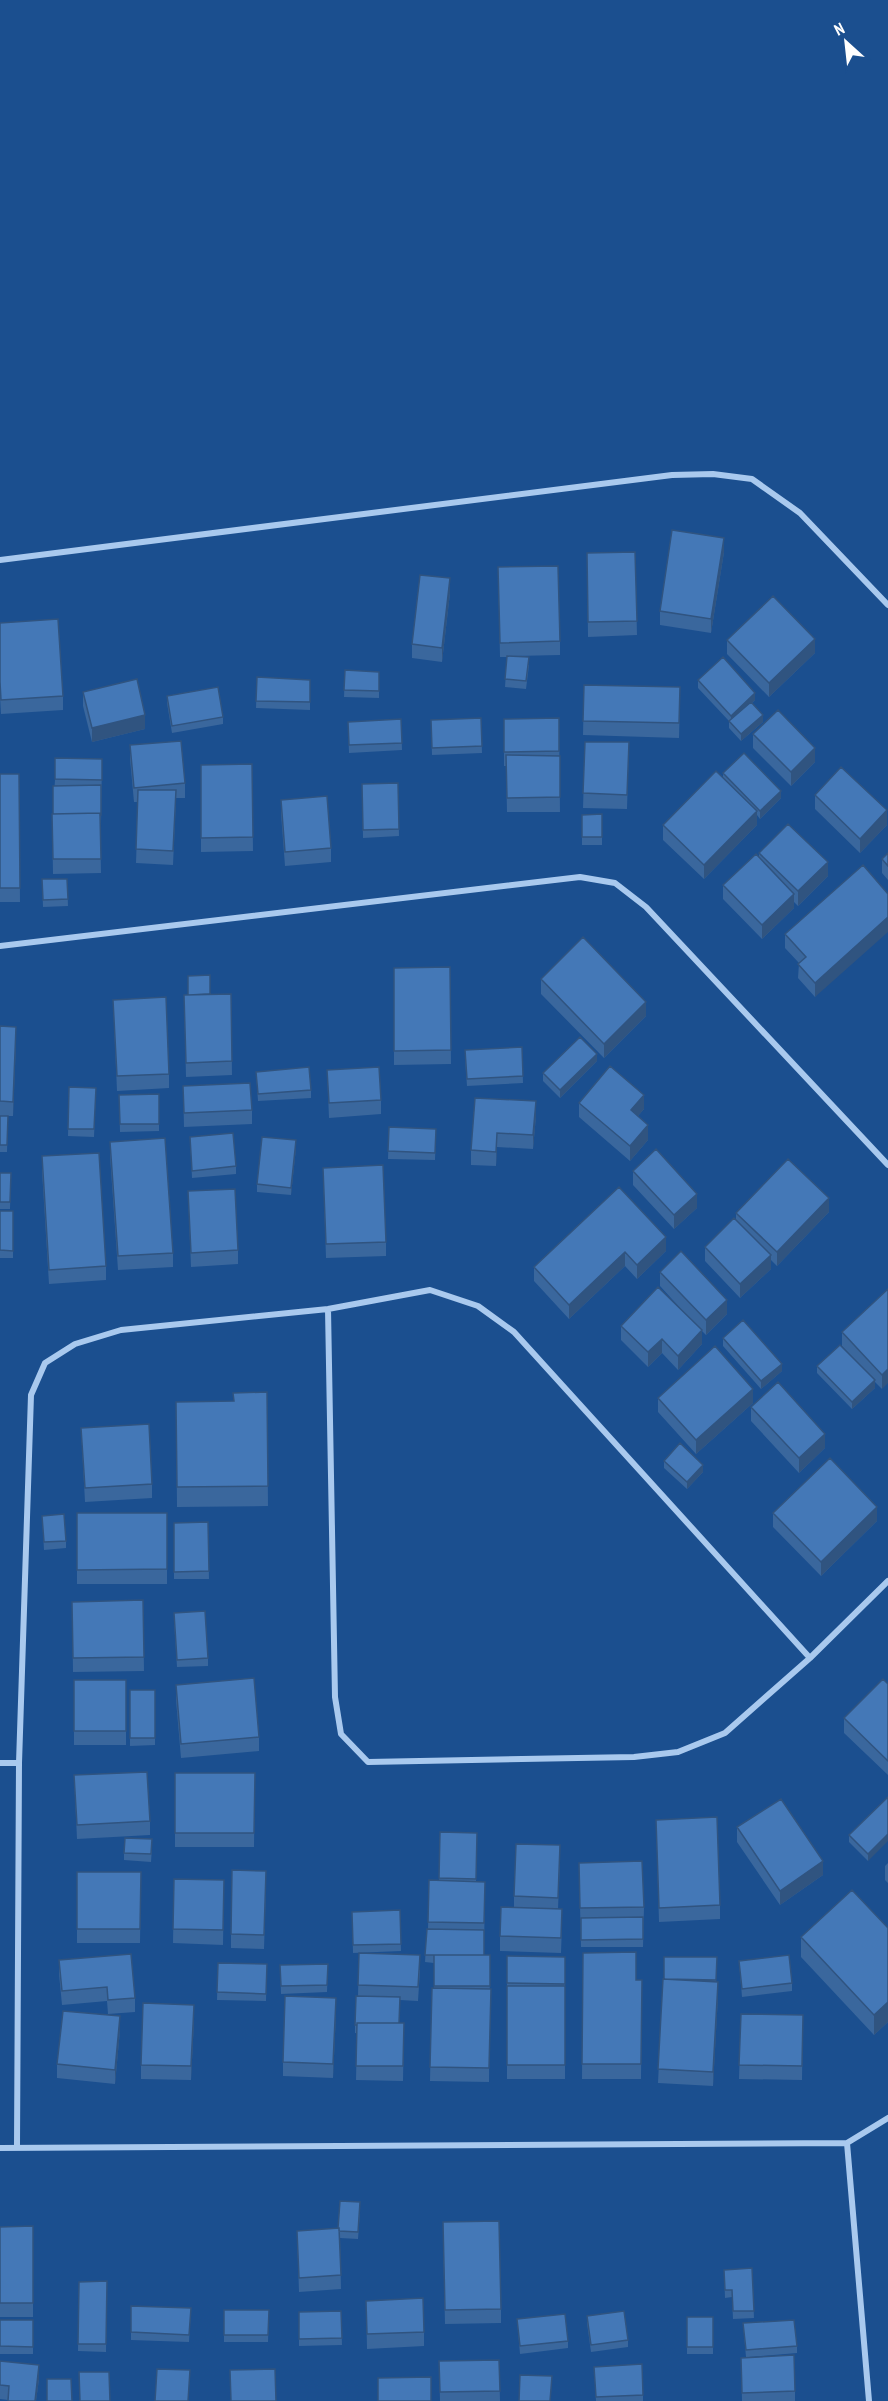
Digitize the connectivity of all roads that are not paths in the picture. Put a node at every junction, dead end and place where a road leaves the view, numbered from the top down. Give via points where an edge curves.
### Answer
1 (0, 560) edge
2 (888, 605) edge
3 (0, 946) edge
4 (888, 1165) edge
5 (328, 1309) junction
6 (888, 1581) edge
7 (810, 1658) junction
8 (0, 1763) edge
9 (19, 1763) junction
10 (888, 2118) edge
11 (847, 2143) junction
12 (18, 2147) junction
13 (0, 2148) edge
14 (869, 2401) edge

1 - 2 street via 672,475 713,474 752,479 800,513
3 - 4 street via 580,877 615,883 646,907
5 - 7 street via 430,1290 478,1306 514,1332
5 - 7 street via 335,1697 341,1734 368,1762 634,1757 678,1752 725,1733
5 - 9 street via 120,1330 75,1344 45,1364 31,1395
6 - 7 street
8 - 9 street
9 - 12 street
10 - 11 street
11 - 12 street
11 - 14 street
12 - 13 street

